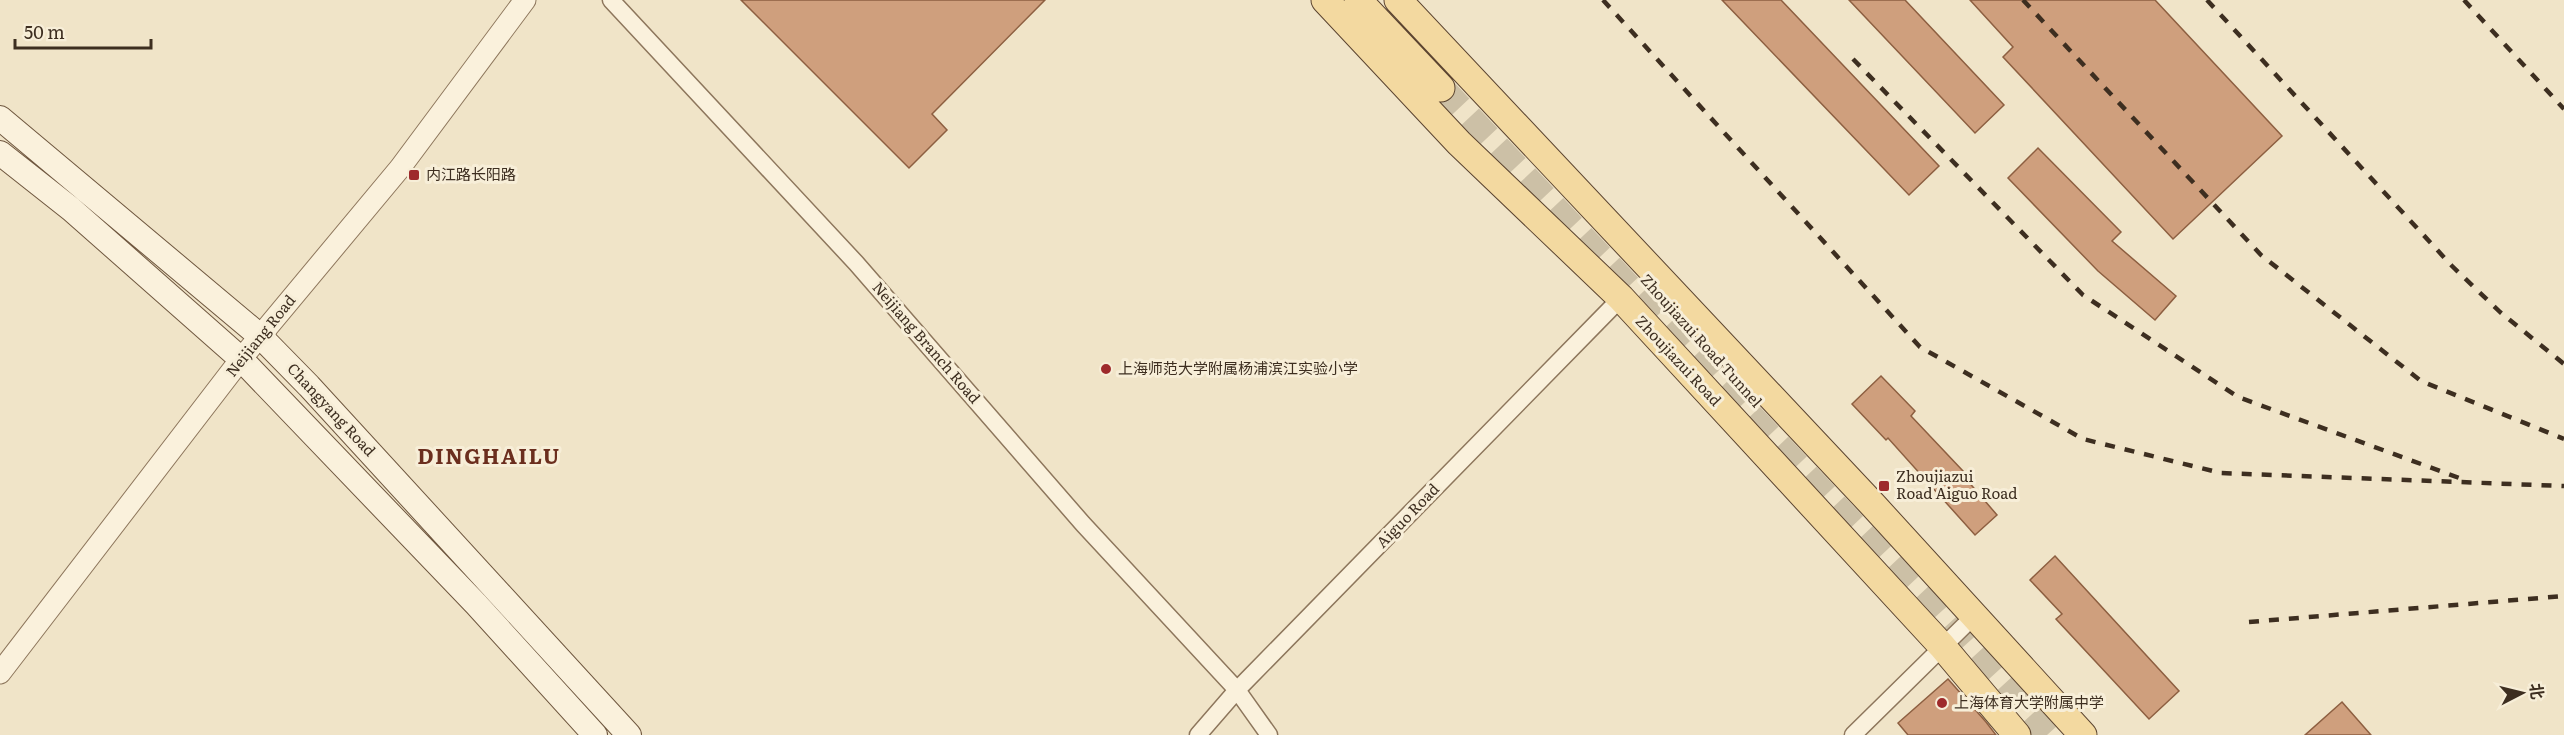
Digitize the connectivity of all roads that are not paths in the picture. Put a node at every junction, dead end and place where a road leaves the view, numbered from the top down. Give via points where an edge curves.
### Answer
1 (525, 0) edge
2 (611, 0) edge
3 (1325, 0) edge
4 (1358, 0) edge
5 (1398, 0) edge
6 (1469, 77) junction
7 (1442, 88) tunnel mouth
8 (0, 118) edge
9 (0, 153) edge
10 (1620, 298) junction
11 (260, 336) junction
12 (241, 359) junction
13 (1939, 600) dead end
14 (1974, 616) junction
15 (1942, 646) junction
16 (0, 673) edge
17 (1237, 690) junction
18 (595, 735) edge
19 (629, 735) edge
20 (1198, 735) edge
21 (1269, 735) edge
22 (1853, 735) edge
23 (2017, 735) edge
24 (2083, 735) edge

1 - 11 street, Neijiang Road via 400,168
2 - 17 street, Neijiang Branch Road via 856,263 1083,524
3 - 10 main road, Zhoujiazui Road via 1459,143
4 - 7 main road
5 - 6 main road
6 - 13 main road, Zhoujiazui Road Tunnel via 1662,300
6 - 14 main road
8 - 11 main road, Changyang Road
9 - 12 main road, Changyang Road via 71,209
10 - 15 main road, Zhoujiazui Road
10 - 17 street, Aiguo Road
11 - 12 street, Neijiang Road
11 - 19 main road, Changyang Road
12 - 16 street, Neijiang Road
12 - 18 main road, Changyang Road via 476,604
14 - 15 street
14 - 24 main road
15 - 22 street
15 - 23 main road, Zhoujiazui Road
17 - 20 street, Aiguo Road
17 - 21 street, Neijiang Branch Road

